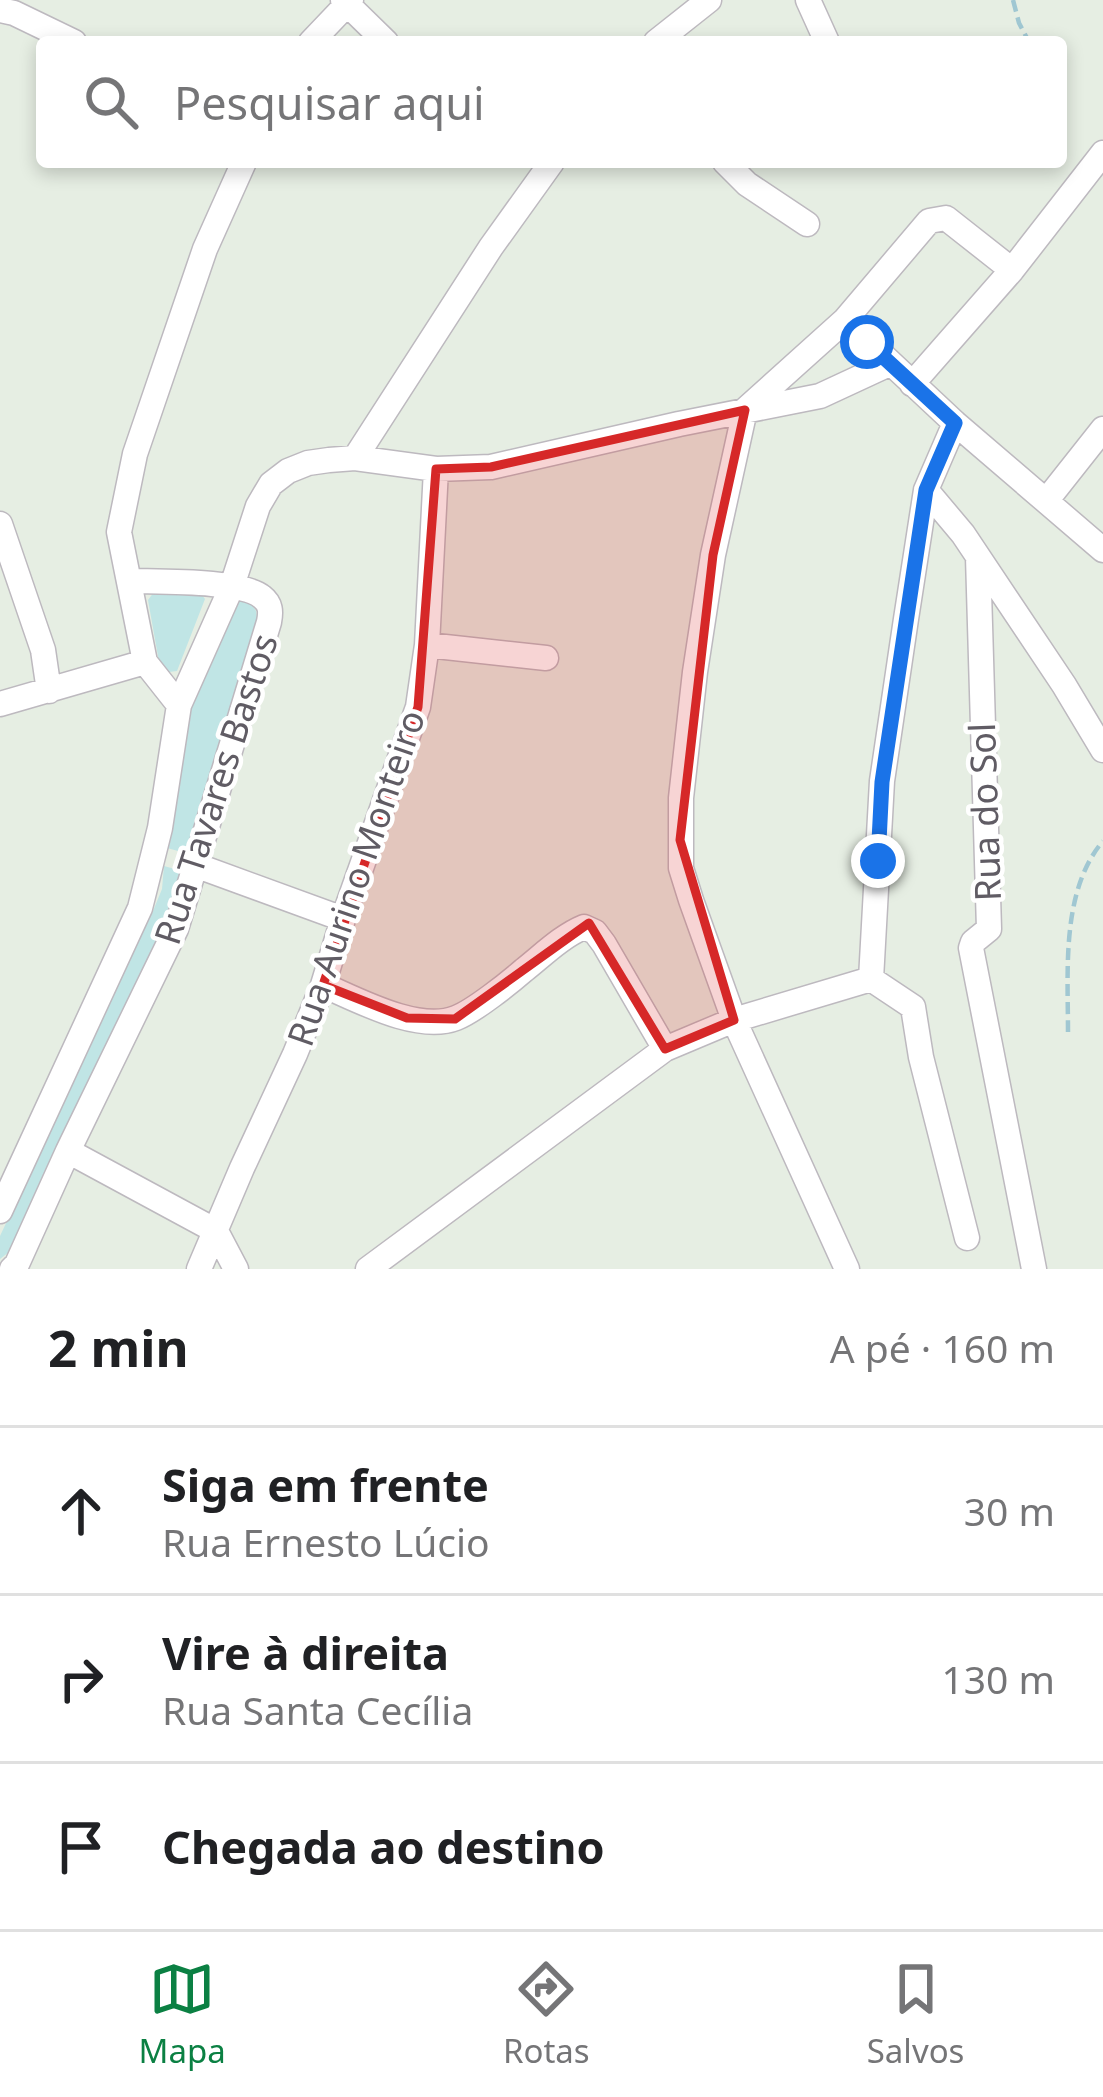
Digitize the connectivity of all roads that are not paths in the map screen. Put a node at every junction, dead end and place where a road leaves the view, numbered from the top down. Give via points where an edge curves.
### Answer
1 (710, 0) edge
2 (808, 0) edge
3 (346, 1) edge
4 (0, 10) edge
5 (62, 36) edge
6 (316, 36) edge
7 (380, 36) edge
8 (664, 36) edge
9 (824, 36) edge
10 (1103, 153) edge
11 (241, 168) edge
12 (548, 168) edge
13 (731, 168) edge
14 (807, 224) dead end
15 (1012, 270) junction
16 (845, 320) junction
17 (889, 364) junction
18 (912, 384) junction
19 (745, 410) junction
20 (955, 423) junction
21 (1103, 429) edge
22 (355, 458) junction
23 (436, 469) junction
24 (926, 490) junction
25 (1046, 501) junction
26 (0, 524) edge
27 (1103, 550) edge
28 (978, 557) junction
29 (130, 581) junction
30 (232, 586) junction
31 (427, 645) junction
32 (546, 658) dead end
33 (146, 662) junction
34 (49, 691) junction
35 (0, 704) edge
36 (178, 705) junction
37 (1103, 750) edge
38 (195, 865) junction
39 (343, 919) junction
40 (871, 979) junction
41 (323, 985) junction
42 (734, 1020) junction
43 (665, 1049) junction
44 (68, 1151) junction
45 (0, 1211) edge
46 (216, 1231) junction
47 (967, 1238) dead end
48 (12, 1269) edge
49 (199, 1269) edge
50 (236, 1269) edge
51 (368, 1269) edge
52 (848, 1269) edge
53 (1034, 1269) edge

1 - 8 street
2 - 9 street
3 - 6 street
3 - 7 street
4 - 5 street
10 - 15 street
11 - 29 street via 135,454 119,532
12 - 22 street
13 - 14 street
15 - 16 street via 937,218
15 - 18 street
16 - 17 street
16 - 19 street
17 - 18 street
17 - 19 street via 820,396
18 - 20 street
19 - 23 street via 491,467
19 - 42 street via 712,555 680,840 681,868
20 - 24 street
20 - 25 street
21 - 25 street
22 - 23 street
22 - 30 street via 308,463 271,484
23 - 31 street, Rua Aurino Monteiro
24 - 28 street
24 - 40 street via 882,782
25 - 27 street
26 - 34 street
28 - 37 street
28 - 53 street, Rua do Sol via 989,929 971,948
29 - 30 street, Rua Tavares Bastos
29 - 33 street
30 - 36 street, Rua Tavares Bastos
30 - 38 street, Rua Tavares Bastos via 258,593 271,610
31 - 32 street
31 - 39 street, Rua Aurino Monteiro via 418,707
33 - 34 street
33 - 36 street
34 - 35 street
36 - 45 street, Rua Tavares Bastos via 140,908
38 - 39 street
38 - 44 street, Rua Tavares Bastos via 176,929
39 - 41 street, Rua Aurino Monteiro
40 - 42 street
40 - 47 street via 913,1007
41 - 43 street via 406,1018 455,1019 568,935 590,928
41 - 46 street, Rua Aurino Monteiro
42 - 43 street
42 - 52 street
43 - 51 street
44 - 46 street
44 - 48 street, Rua Tavares Bastos
46 - 49 street, Rua Aurino Monteiro
46 - 50 street

